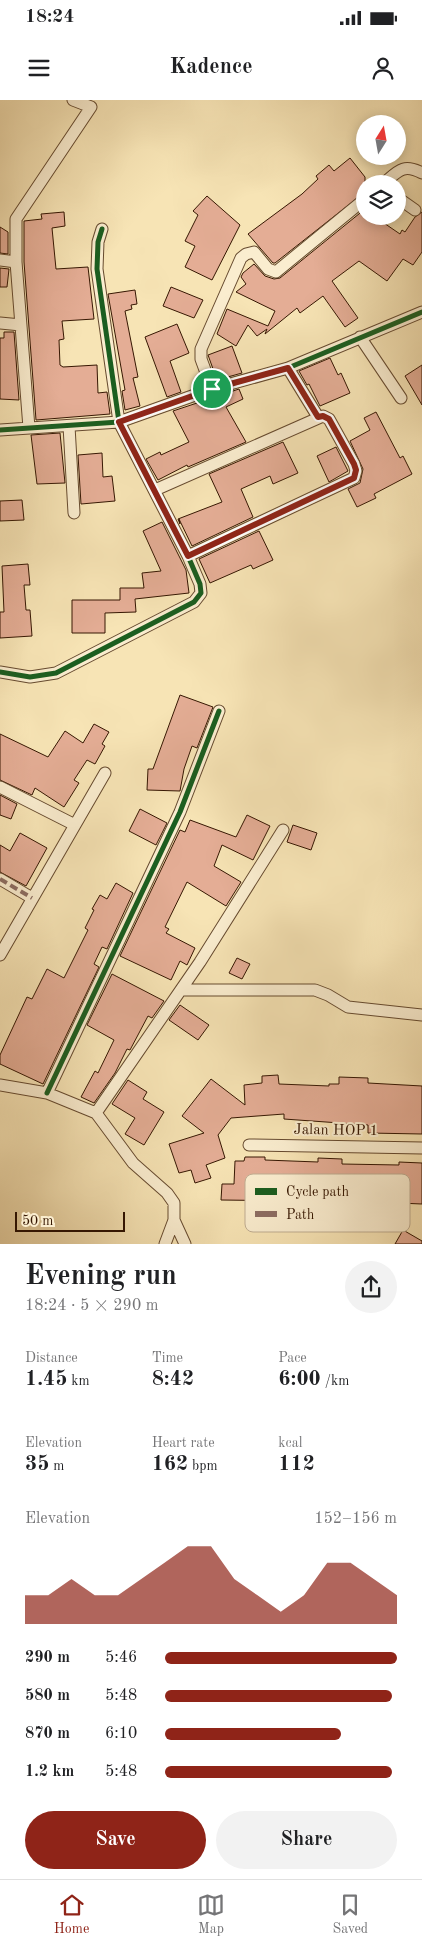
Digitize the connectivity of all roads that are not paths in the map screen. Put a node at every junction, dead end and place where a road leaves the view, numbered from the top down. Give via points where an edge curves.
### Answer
1 (73, 100) edge
2 (422, 173) edge
3 (394, 175) edge
4 (406, 204) edge
5 (356, 206) edge
6 (415, 210) dead end
7 (102, 229) dead end
8 (0, 260) edge
9 (16, 262) junction
10 (422, 312) edge
11 (0, 323) edge
12 (21, 325) junction
13 (360, 337) junction
14 (288, 368) junction
15 (212, 389) junction
16 (401, 398) dead end
17 (318, 417) junction
18 (119, 422) junction
19 (69, 426) junction
20 (29, 428) junction
21 (0, 430) edge
22 (155, 490) junction
23 (74, 513) dead end
24 (188, 556) junction
25 (0, 672) edge
26 (219, 711) dead end
27 (105, 773) dead end
28 (0, 788) edge
29 (75, 825) junction
30 (283, 830) dead end
31 (0, 879) edge
32 (32, 898) junction
33 (0, 955) edge
34 (181, 990) junction
35 (422, 1015) edge
36 (0, 1085) edge
37 (47, 1093) junction
38 (96, 1113) junction
39 (249, 1145) dead end
40 (422, 1148) edge
41 (174, 1220) junction
42 (165, 1244) edge
43 (185, 1244) edge

1 - 9 street via 91,107 16,219
2 - 3 street via 408,167
4 - 6 street
5 - 15 street via 276,272 268,269 254,252 241,258 201,349 201,359
7 - 18 street via 97,269
8 - 9 street
9 - 12 street
10 - 13 street
11 - 12 street
12 - 20 street
13 - 14 street
13 - 16 street
14 - 15 street
14 - 17 street
15 - 18 street
17 - 22 street
17 - 24 street via 329,419 354,464 354,478
18 - 19 street
18 - 22 street
19 - 20 street
19 - 23 street
20 - 21 street
22 - 24 street
24 - 25 street via 201,589 194,602 56,673 30,677
26 - 37 street via 180,812
27 - 29 street
28 - 29 street
29 - 32 street
30 - 34 street
31 - 32 street
32 - 33 street
34 - 35 street via 315,990 348,1007
34 - 38 street
36 - 37 street
37 - 38 street
38 - 41 street via 133,1163 167,1193 174,1203
39 - 40 street, Jalan HOP 1
41 - 42 street
41 - 43 street

